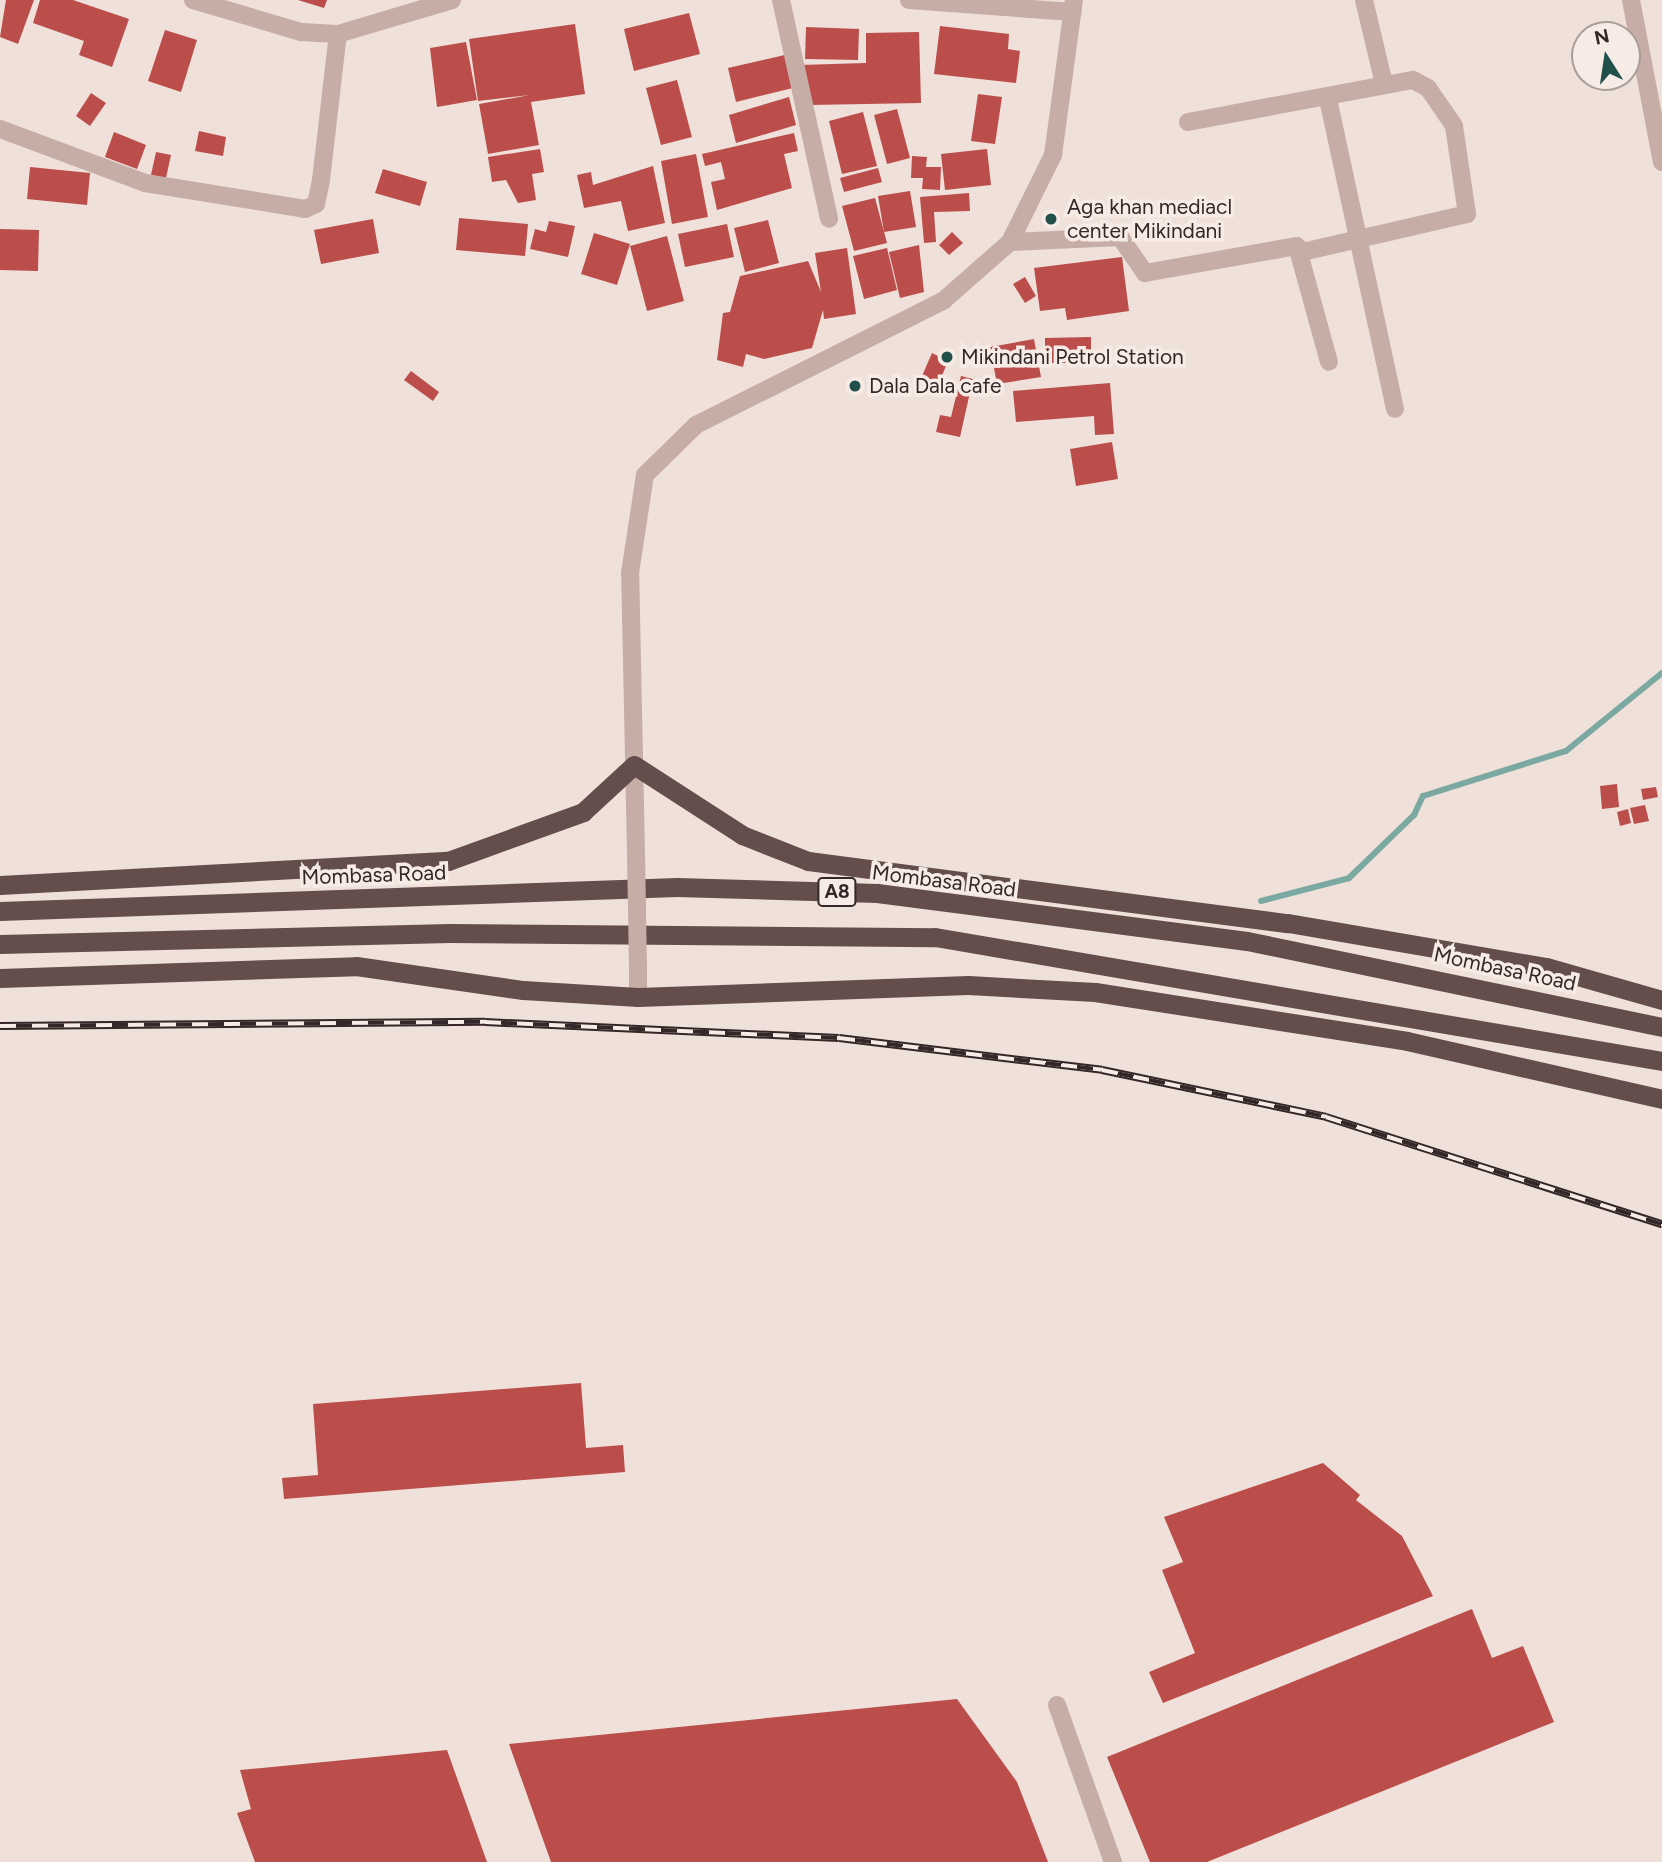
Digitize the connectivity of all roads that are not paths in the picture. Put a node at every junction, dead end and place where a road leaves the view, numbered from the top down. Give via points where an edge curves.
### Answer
1 (193, 0) edge
2 (452, 0) edge
3 (781, 0) edge
4 (908, 0) edge
5 (1364, 0) edge
6 (1631, 0) edge
7 (1073, 6) edge
8 (338, 34) junction
9 (1384, 85) junction
10 (1328, 99) junction
11 (1188, 122) dead end
12 (0, 129) edge
13 (1662, 162) edge
14 (829, 219) dead end
15 (1356, 240) junction
16 (1010, 242) junction
17 (1303, 252) junction
18 (1329, 362) dead end
19 (1395, 410) dead end
20 (634, 765) junction
21 (0, 885) edge
22 (0, 911) edge
23 (0, 944) edge
24 (0, 978) edge
25 (638, 997) junction
26 (1662, 1000) edge
27 (1662, 1027) edge
28 (1662, 1061) edge
29 (1662, 1099) edge
30 (1057, 1704) dead end
31 (1114, 1862) edge

1 - 8 street via 302,32
2 - 8 street
3 - 14 street
4 - 7 street
5 - 9 street
6 - 13 street
7 - 16 street via 1053,155
8 - 12 street via 321,180 316,204 305,209 145,183
9 - 10 street
9 - 15 street via 1421,82 1447,113 1458,141 1467,214
10 - 11 street
10 - 15 street
15 - 17 street
15 - 19 street
16 - 17 street via 1120,237 1145,272 1291,245
16 - 20 street via 944,300 696,425 645,475 630,573
17 - 18 street
20 - 21 highway via 583,812 448,860
20 - 25 street, bridge
20 - 26 highway via 741,835 808,861 1288,923 1546,967
22 - 27 highway, Mombasa Road / A8 via 677,887 877,893 1247,941
23 - 28 highway, A8 via 450,933 935,937
24 - 25 highway via 356,966 523,990
25 - 29 highway via 968,985 1095,992 1407,1041
30 - 31 street

